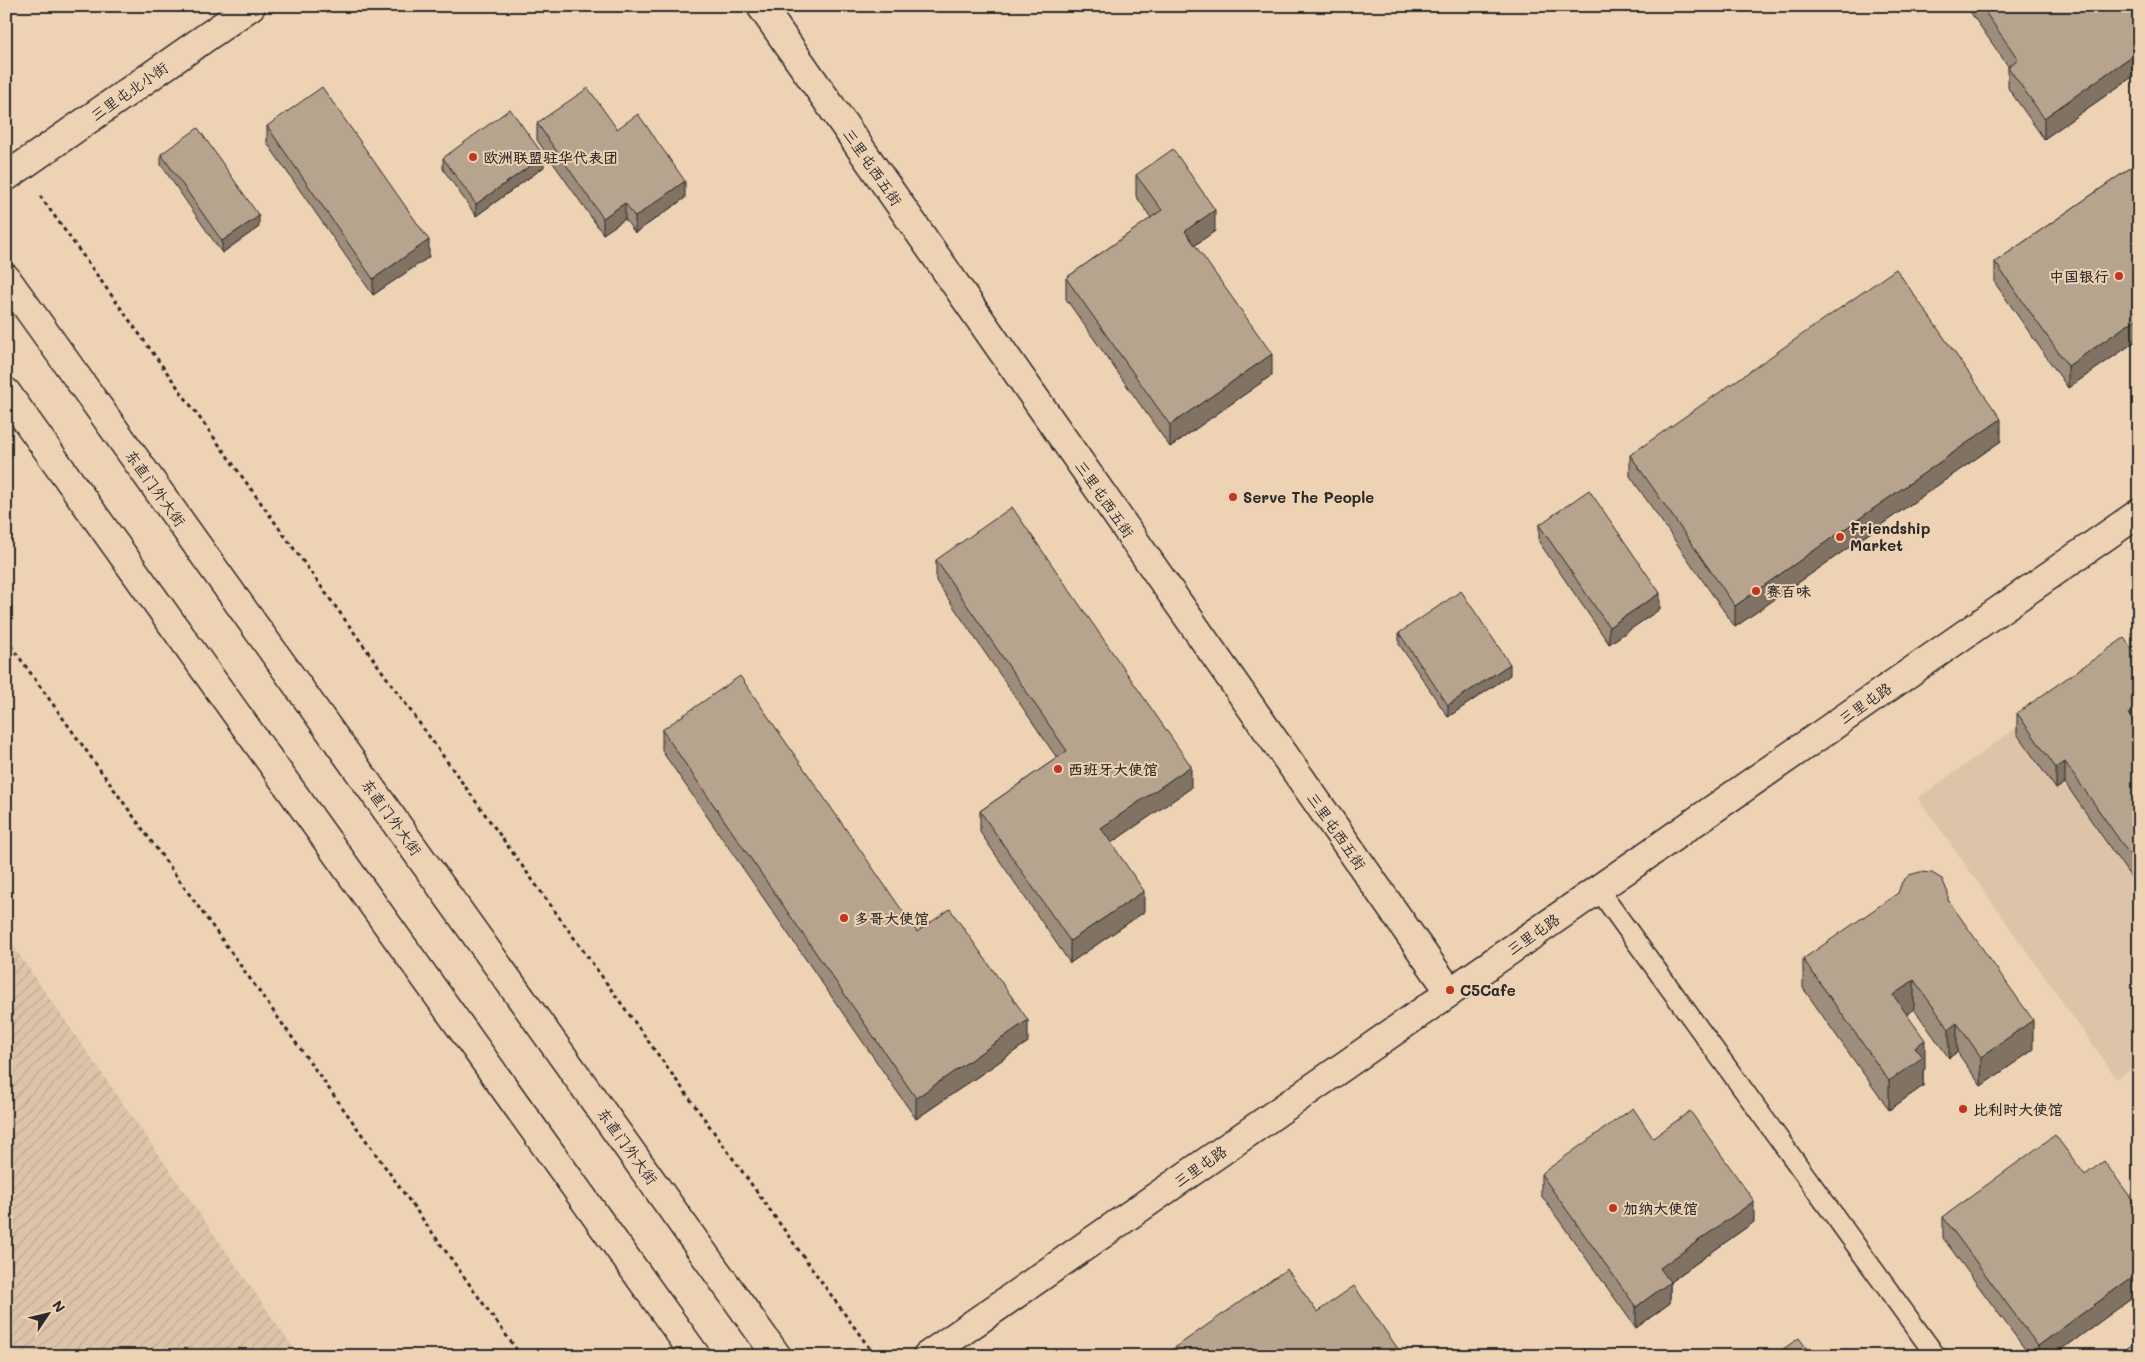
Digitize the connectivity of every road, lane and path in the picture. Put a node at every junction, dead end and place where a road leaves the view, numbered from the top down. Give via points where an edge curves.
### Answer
1 (251, 6) edge
2 (761, 6) edge
3 (13, 172) edge
4 (6, 278) edge
5 (6, 392) edge
6 (2137, 517) edge
7 (6, 639) edge
8 (1598, 889) junction
9 (1450, 992) junction
10 (521, 1356) edge
11 (696, 1356) edge
12 (777, 1356) edge
13 (875, 1356) edge
14 (926, 1356) edge
15 (1936, 1356) edge

1 - 3 street, 三里屯北小街
2 - 9 street, 三里屯西五街
3 - 13 path
4 - 12 street, 东直门外大街
5 - 11 street
6 - 8 street, 三里屯路
7 - 10 path
8 - 9 street, 三里屯路
8 - 15 lane
9 - 14 street, 三里屯路

